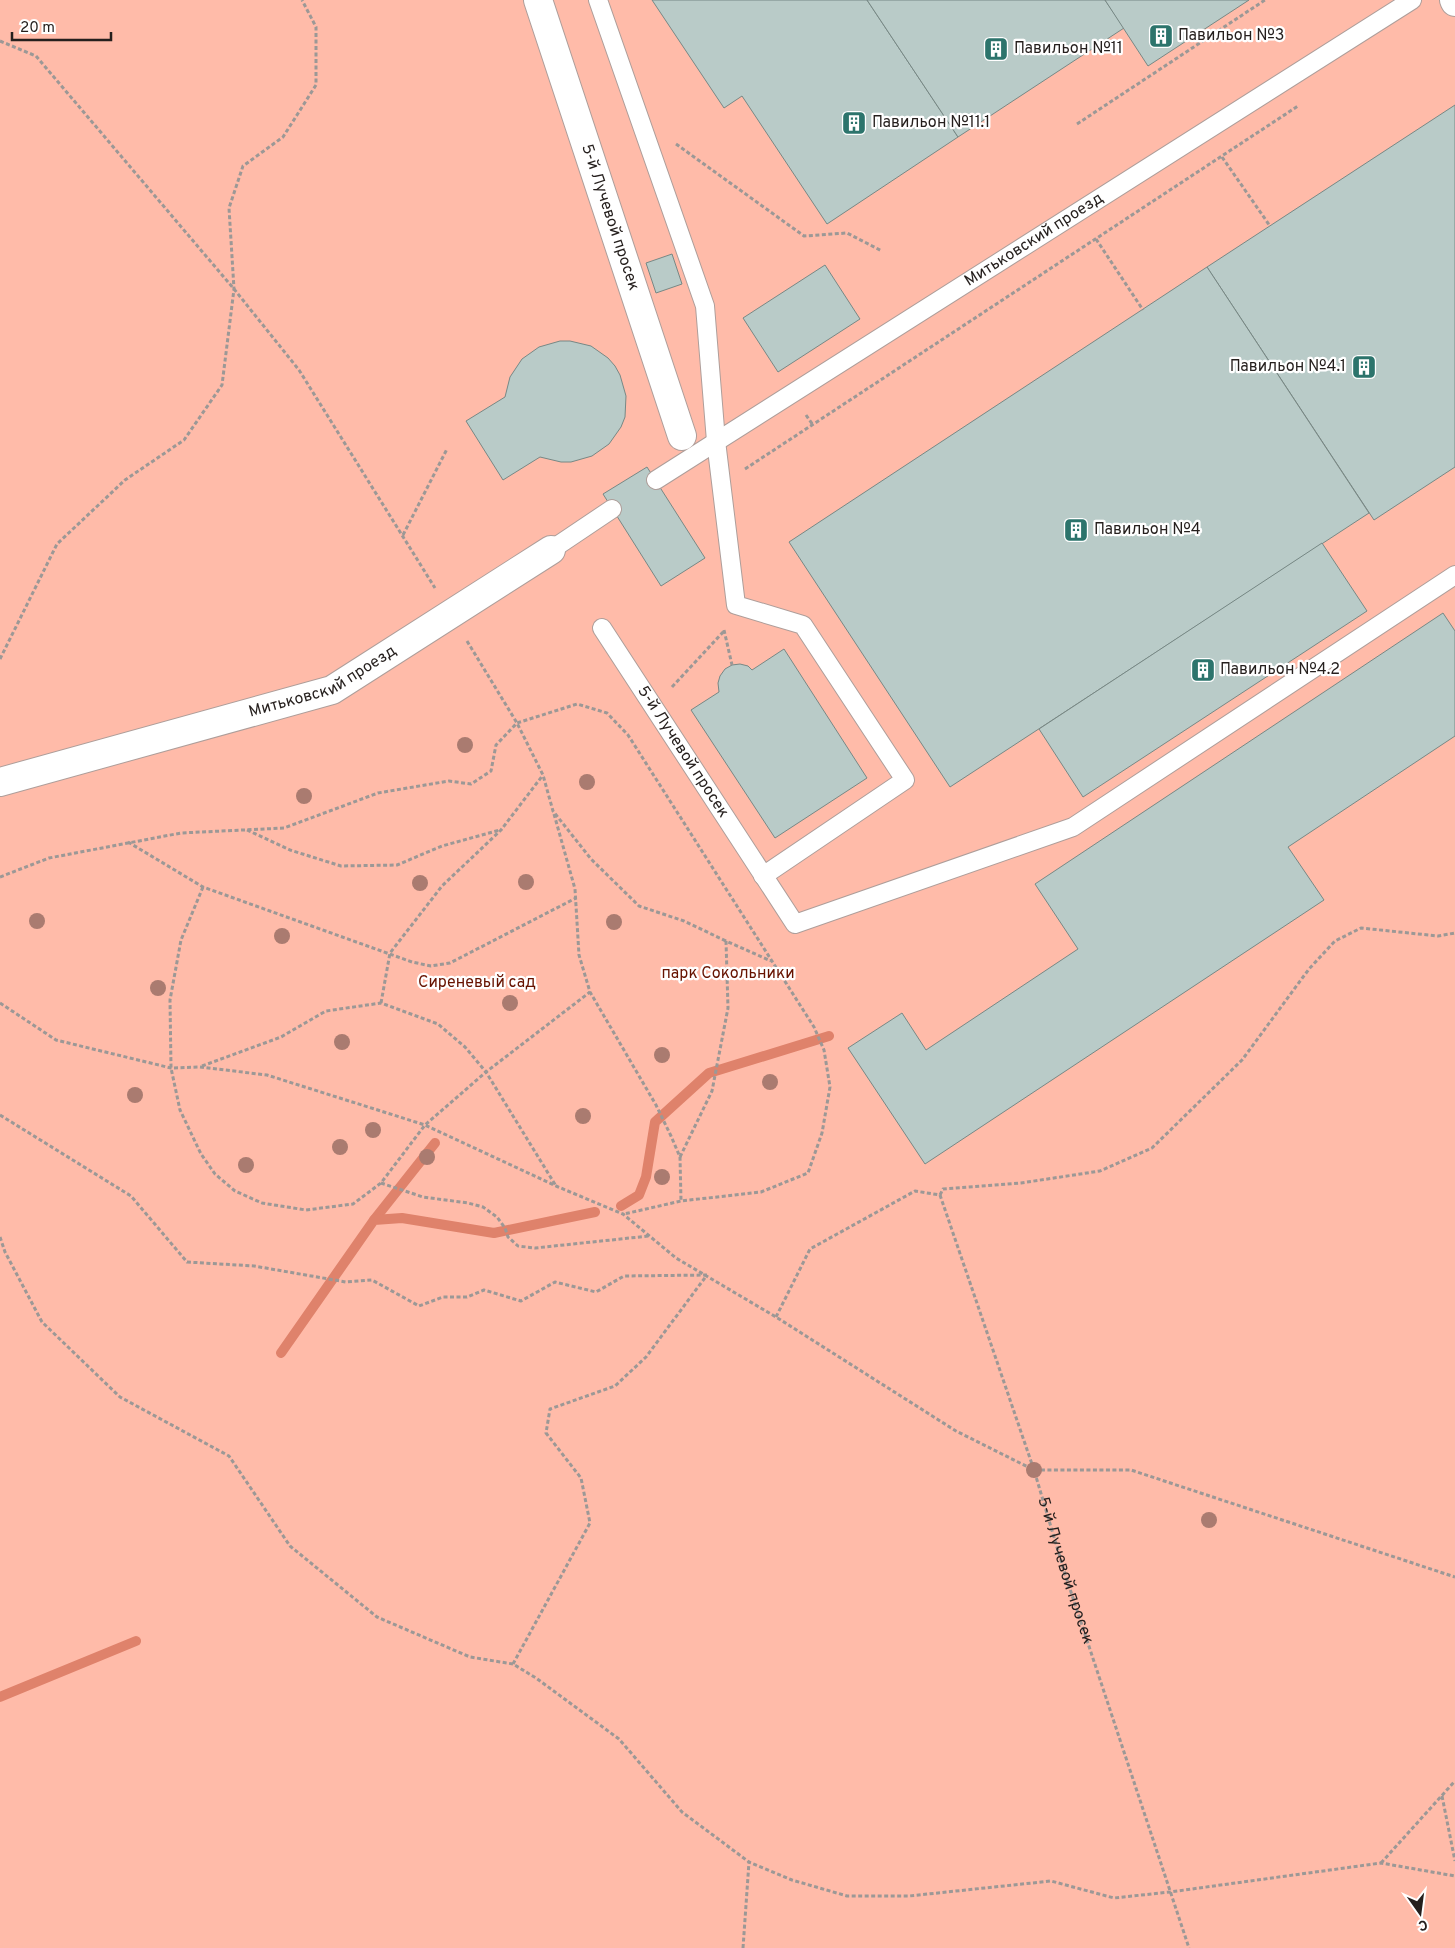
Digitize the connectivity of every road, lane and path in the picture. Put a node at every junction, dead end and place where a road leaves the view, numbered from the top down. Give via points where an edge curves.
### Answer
1 (302, 0) edge
2 (538, 0) edge
3 (598, 0) edge
4 (1265, 0) edge
5 (1412, 0) edge
6 (0, 41) edge
7 (1305, 102) dead end
8 (638, 114) junction
9 (1077, 124) dead end
10 (1222, 156) junction
11 (1270, 226) dead end
12 (1096, 238) junction
13 (882, 251) dead end
14 (234, 289) junction
15 (1143, 310) dead end
16 (682, 436) dead end
17 (716, 441) junction
18 (447, 449) dead end
19 (656, 480) dead end
20 (722, 484) junction
21 (612, 509) dead end
22 (403, 536) junction
23 (551, 550) joint
24 (1455, 575) edge
25 (736, 605) junction
26 (451, 614) junction
27 (602, 628) dead end
28 (724, 631) junction
29 (0, 659) edge
30 (732, 665) dead end
31 (650, 702) junction
32 (517, 723) junction
33 (543, 775) junction
34 (0, 782) edge
35 (554, 811) junction
36 (246, 830) junction
37 (501, 830) junction
38 (128, 842) junction
39 (763, 876) junction
40 (0, 877) edge
41 (203, 887) junction
42 (576, 898) junction
43 (1455, 933) edge
44 (726, 941) junction
45 (390, 953) junction
46 (771, 962) junction
47 (590, 992) junction
48 (0, 1003) edge
49 (381, 1003) junction
50 (200, 1067) junction
51 (172, 1068) junction
52 (486, 1072) junction
53 (0, 1115) edge
54 (425, 1125) junction
55 (680, 1157) junction
56 (381, 1183) junction
57 (556, 1186) junction
58 (940, 1195) junction
59 (681, 1201) junction
60 (623, 1214) junction
61 (649, 1236) junction
62 (0, 1237) edge
63 (707, 1275) junction
64 (776, 1317) junction
65 (1034, 1470) junction
66 (1455, 1577) edge
67 (513, 1664) junction
68 (1455, 1782) edge
69 (1442, 1795) junction
70 (1455, 1861) edge
71 (749, 1862) junction
72 (1381, 1863) junction
73 (1455, 1876) edge
74 (1170, 1892) junction
75 (744, 1948) edge
76 (1189, 1948) edge

1 - 14 path via 316,26 316,85 284,137 243,166 229,208
2 - 16 street, 5-й Лучевой просек
3 - 8 lane
4 - 9 path
5 - 17 lane, Митьковский проезд
6 - 14 path via 36,56
7 - 10 path
8 - 13 path via 804,236 847,233
8 - 17 lane via 705,306
10 - 11 path
10 - 12 path
12 - 15 path
12 - 20 path
14 - 22 path via 300,370
14 - 29 path via 222,385 184,440 125,480 57,544
17 - 19 lane, Митьковский проезд
17 - 20 lane
18 - 22 path
20 - 25 lane
21 - 23 lane, Митьковский проезд
22 - 26 path
23 - 26 street, Митьковский проезд
24 - 39 lane, 5-й Лучевой просек via 1073,827 795,924
25 - 28 path
25 - 39 lane via 803,625 905,780
26 - 32 path
26 - 34 street, Митьковский проезд via 332,690
27 - 31 lane, 5-й Лучевой просек
28 - 30 path
28 - 31 path via 677,685
31 - 39 lane, 5-й Лучевой просек
32 - 33 path
32 - 36 path via 496,745 491,771 470,784 449,781 378,793 284,828
32 - 46 path via 577,704 607,713 628,735
33 - 35 path
33 - 37 path
35 - 42 path
35 - 44 path via 591,859 640,906 684,921
36 - 37 path via 290,850 341,866 397,866 442,846
36 - 38 path via 181,833
37 - 45 path via 442,886
38 - 40 path via 49,858
38 - 41 path
41 - 45 path
41 - 51 path via 181,940 170,1000
42 - 45 path via 450,963 431,966
42 - 47 path via 579,955
43 - 58 path via 1438,936 1361,928 1335,941 1309,969 1242,1060 1152,1148 1100,1171 1021,1183 943,1189
44 - 46 path
44 - 55 path via 728,1008 712,1092
45 - 49 path
46 - 59 path via 814,1028 824,1050 830,1087 822,1133 808,1173 761,1192
47 - 52 path
47 - 55 path via 656,1106
48 - 51 path via 56,1040
49 - 50 path via 326,1011 281,1037
49 - 52 path via 438,1024 465,1047
50 - 51 path
50 - 54 path via 266,1075
51 - 56 path via 180,1110 201,1154 234,1191 262,1203 306,1210 354,1204
52 - 54 path
52 - 57 path
53 - 63 path via 132,1196 187,1262 254,1266 346,1282 372,1280 419,1306 443,1298 467,1297 484,1290 522,1301 554,1282 596,1292 624,1276
54 - 56 path
54 - 57 path
55 - 59 path
56 - 61 path via 423,1196 483,1207 497,1217 508,1237 518,1246 535,1248
57 - 60 path
58 - 64 path via 915,1191 810,1249
58 - 65 path, 5-й Лучевой просек
59 - 60 path
60 - 61 path
61 - 63 path via 676,1258
62 - 67 path via 42,1322 120,1397 229,1456 290,1546 377,1618 470,1657
63 - 64 path
63 - 67 path via 646,1357 615,1386 550,1409 546,1432 581,1478 590,1523
64 - 65 path via 956,1431
65 - 66 path via 1130,1470
65 - 74 path, 5-й Лучевой просек
67 - 71 path via 619,1739 682,1812
68 - 69 path
69 - 70 path
69 - 72 path
71 - 74 path via 792,1880 847,1896 909,1896 1052,1881 1114,1898
71 - 75 path
72 - 73 path
72 - 74 path
74 - 76 path, 5-й Лучевой просек

